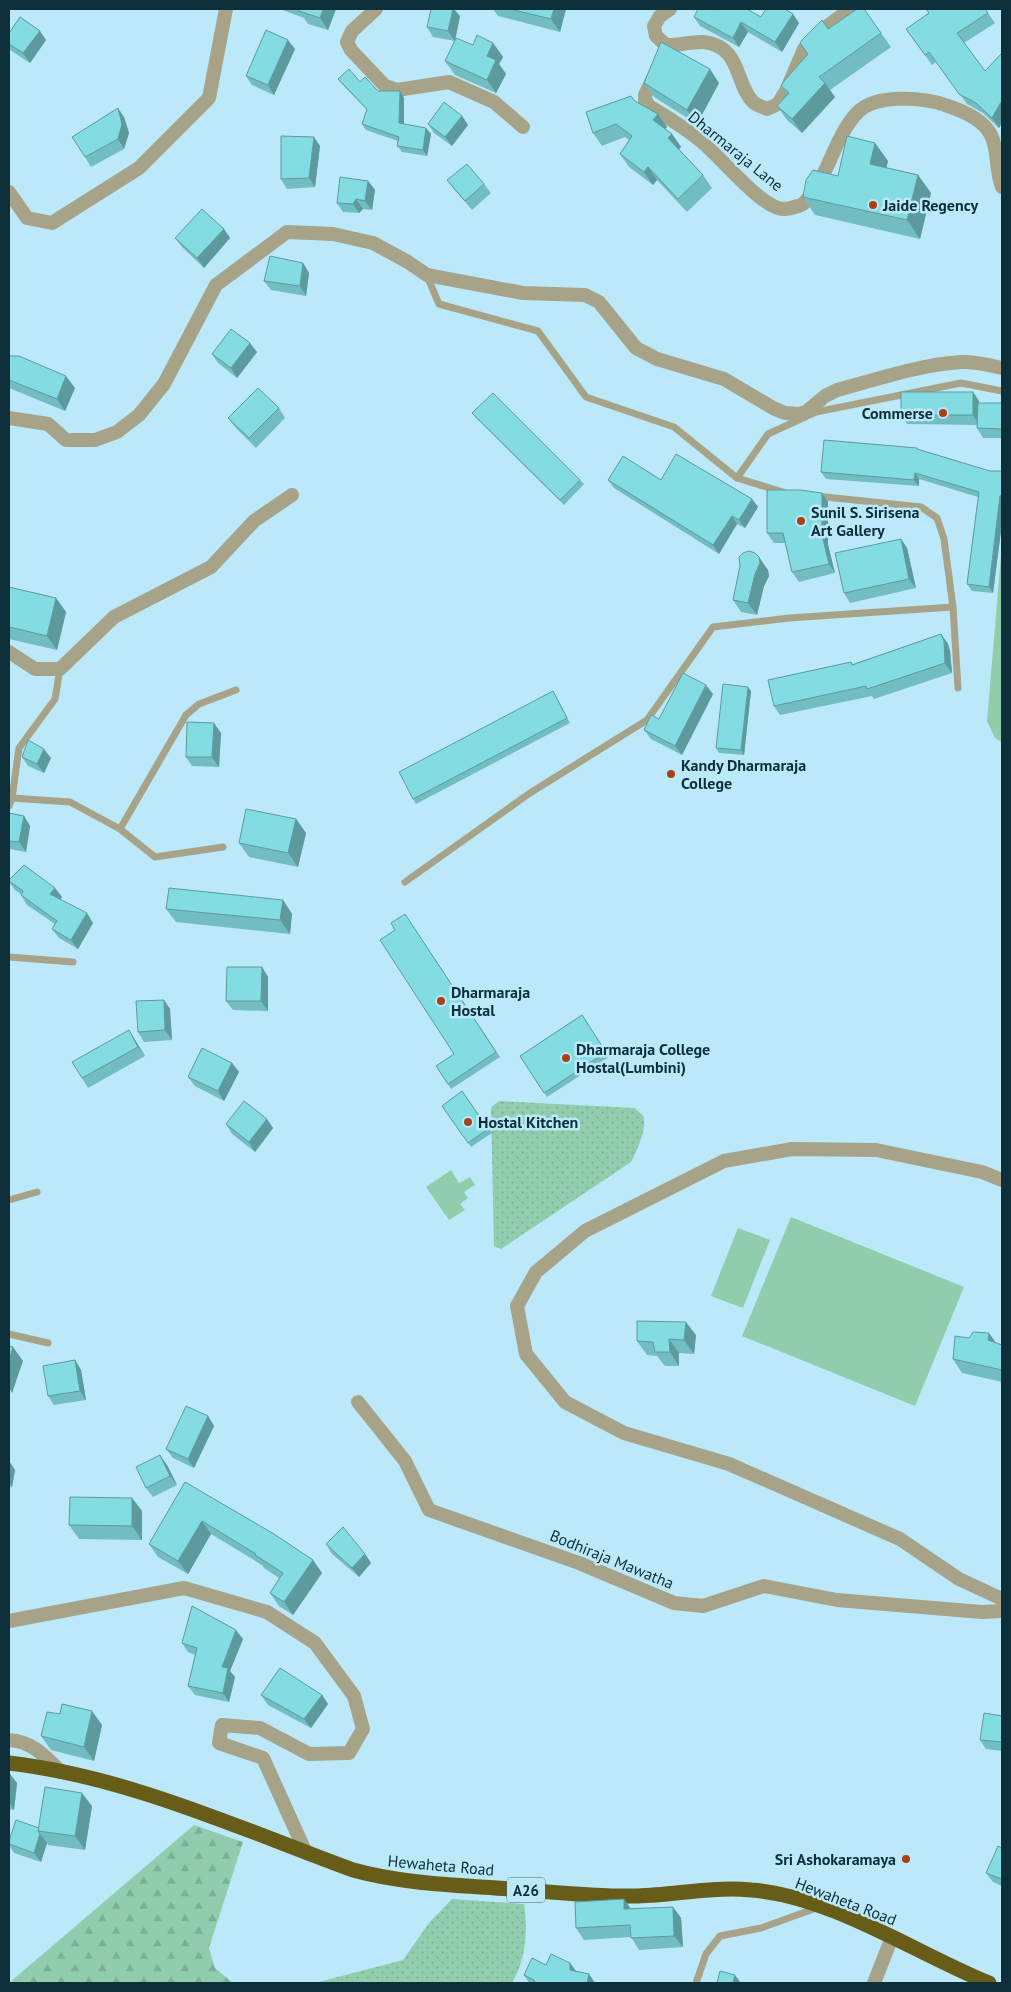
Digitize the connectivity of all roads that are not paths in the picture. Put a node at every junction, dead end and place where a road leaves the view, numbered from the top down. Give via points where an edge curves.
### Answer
1 (226, 9) edge
2 (376, 9) edge
3 (670, 9) edge
4 (850, 9) edge
5 (662, 54) junction
6 (523, 128) dead end
7 (1002, 187) edge
8 (9, 192) edge
9 (427, 275) junction
10 (1002, 368) edge
11 (1002, 391) edge
12 (9, 418) edge
13 (737, 478) junction
14 (787, 492) edge
15 (806, 494) edge
16 (292, 495) dead end
17 (953, 607) junction
18 (9, 652) edge
19 (60, 668) junction
20 (958, 688) dead end
21 (236, 690) dead end
22 (12, 798) junction
23 (9, 806) edge
24 (120, 828) junction
25 (223, 847) dead end
26 (405, 882) dead end
27 (9, 957) edge
28 (72, 962) dead end
29 (1002, 1180) edge
30 (37, 1192) dead end
31 (9, 1200) edge
32 (9, 1334) edge
33 (48, 1343) dead end
34 (358, 1402) dead end
35 (1002, 1599) edge
36 (1002, 1611) edge
37 (9, 1621) edge
38 (9, 1740) edge
39 (9, 1763) edge
40 (61, 1772) junction
41 (306, 1853) junction
42 (819, 1907) junction
43 (892, 1937) junction
44 (696, 1983) edge
45 (874, 1983) edge
46 (989, 1983) edge

1 - 8 street via 209,98 139,168 52,223 27,218
2 - 6 street via 352,31 347,42 384,86 397,90 449,82 494,102
3 - 5 street via 654,26
4 - 5 street via 804,49 782,98 767,109 753,103 734,62 721,47 703,42 677,46
5 - 7 street, Dharmaraja Lane via 645,95 649,106 702,142 765,201 782,209 803,205 858,112 870,104 887,100 938,102 962,110 981,123 991,134 995,146
9 - 10 street via 523,293 585,295 599,302 636,348 657,359 724,379 785,412 806,412 837,390 940,364 971,362
9 - 12 street via 373,244 334,234 287,232 216,285 164,384 139,415 117,432 95,440 66,440 48,424
9 - 13 lane via 439,304 538,331 586,397 674,427
11 - 13 lane via 961,383 816,412 768,434
13 - 14 lane
15 - 17 lane via 921,507 937,518 944,539
16 - 19 street via 254,521 211,567 114,617
17 - 20 lane
17 - 26 lane via 789,618 713,627 647,720 530,792
18 - 19 street via 36,669
19 - 22 lane via 55,698 19,748
21 - 24 lane via 199,704 186,715
22 - 23 lane
22 - 24 lane via 70,802
24 - 25 lane via 155,857
27 - 28 lane
29 - 35 street via 982,1172 876,1150 792,1149 724,1161 585,1231 536,1272 517,1306 526,1354 565,1402 624,1433 730,1464 900,1539 959,1579
30 - 31 lane
32 - 33 lane
34 - 36 street, Bodhiraja Mawatha via 405,1461 429,1510 579,1563 674,1604 703,1606 764,1586 836,1600
37 - 41 street via 184,1588 267,1612 315,1643 354,1696 363,1729 349,1754 309,1754 260,1728 222,1725 219,1743 263,1758
38 - 40 street via 30,1745
39 - 40 highway, Hewaheta Road / A26
40 - 41 highway, Hewaheta Road / A26 via 183,1806
41 - 42 highway, Hewaheta Road / A26 via 375,1876 428,1884 635,1896 750,1889 791,1897
42 - 43 highway, Hewaheta Road / A26
42 - 44 lane via 761,1928 720,1936 706,1954
43 - 45 street
43 - 46 highway, Hewaheta Road / A26

